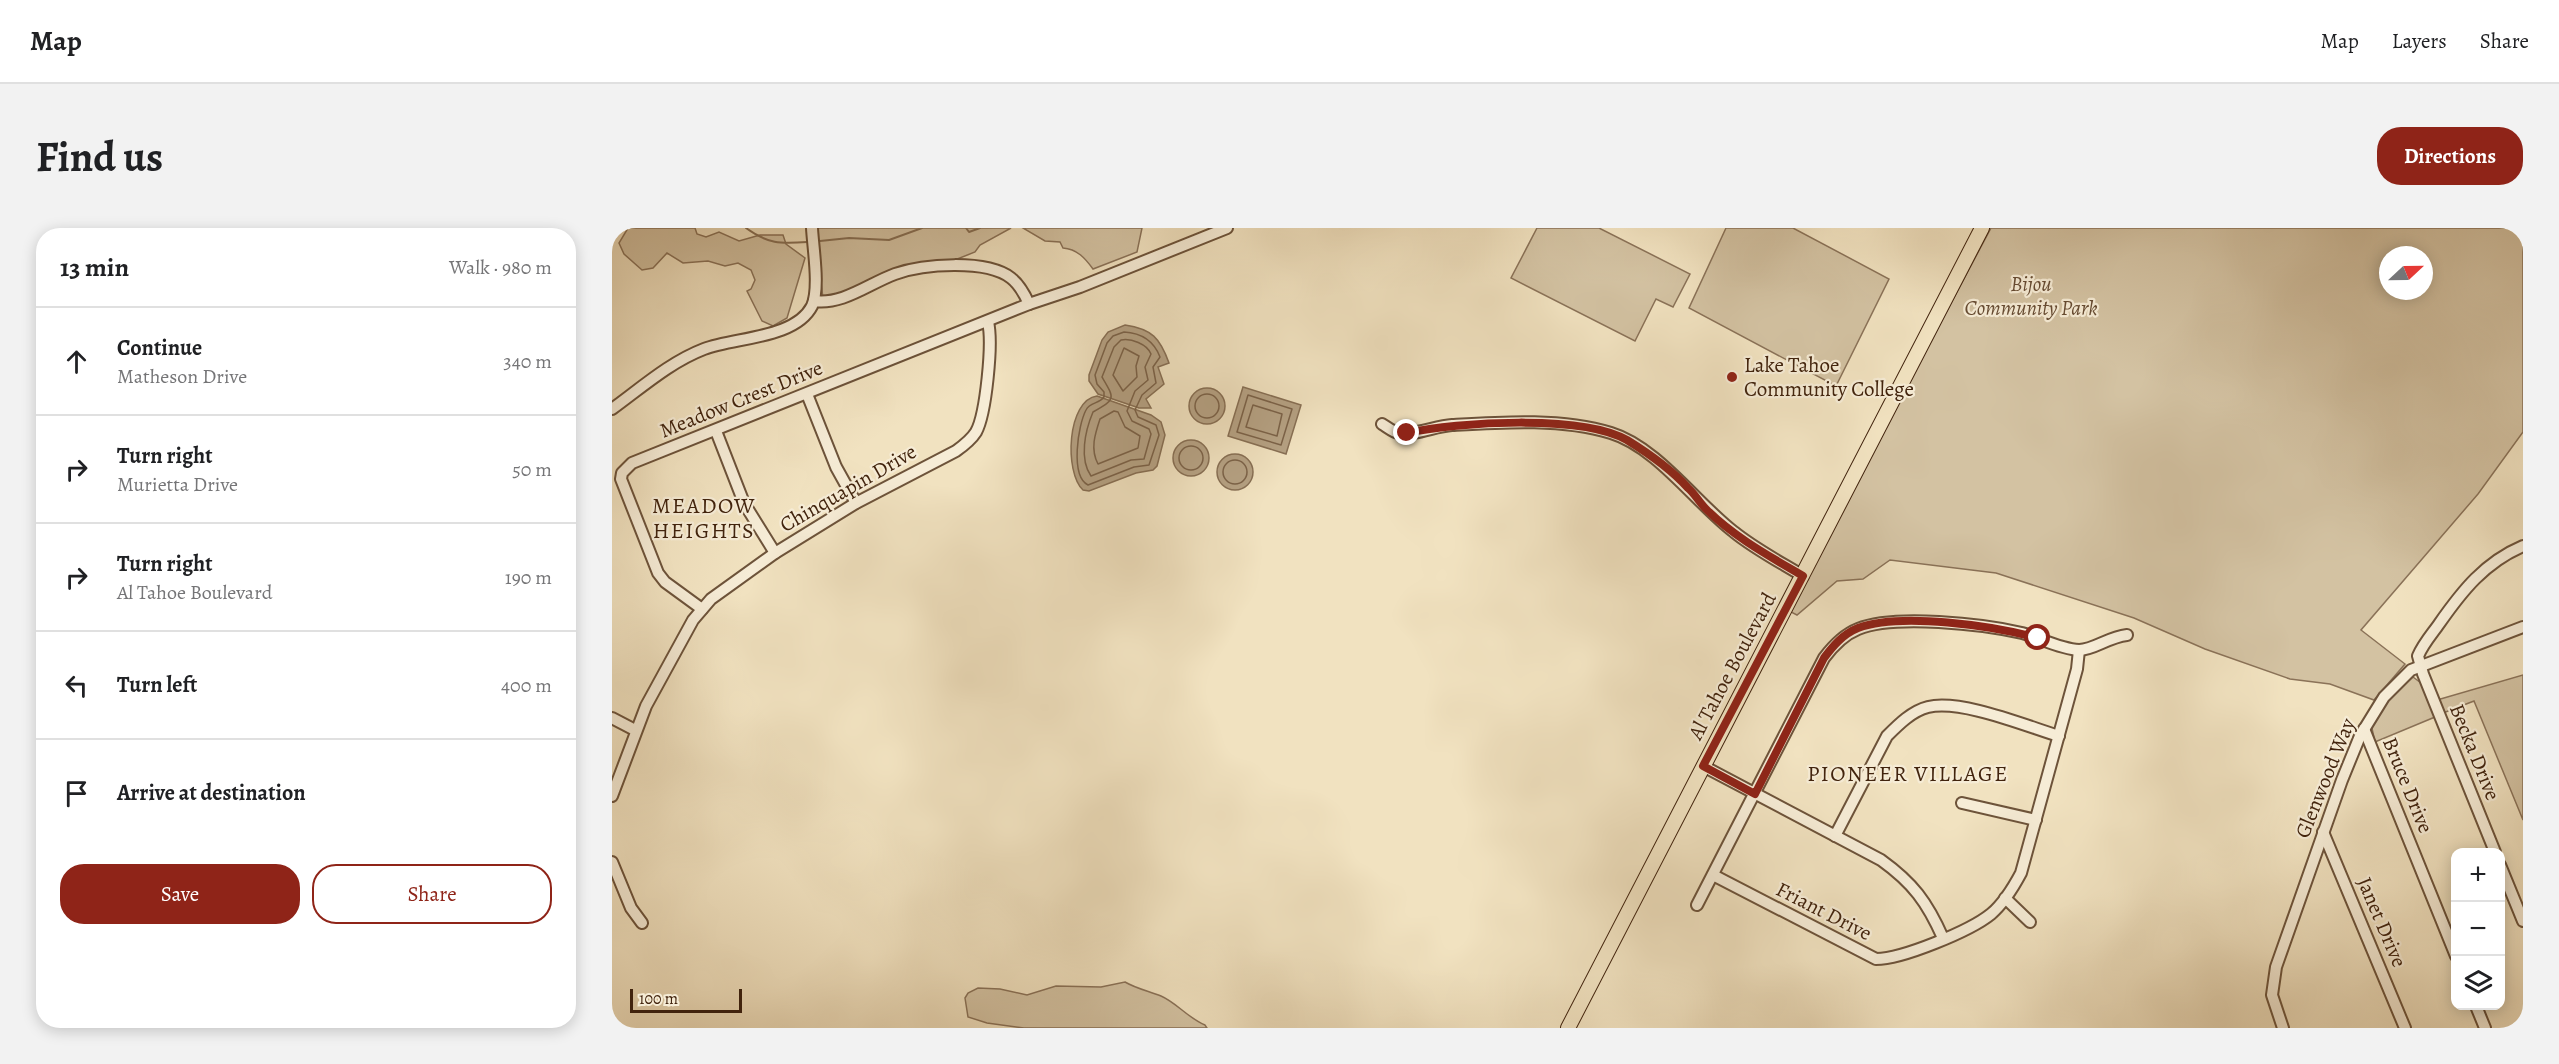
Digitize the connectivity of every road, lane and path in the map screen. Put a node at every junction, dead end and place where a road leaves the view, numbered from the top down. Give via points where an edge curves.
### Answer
1 (1227, 228) edge
2 (1982, 228) edge
3 (813, 238) edge
4 (813, 301) junction
5 (1029, 304) junction
6 (988, 322) junction
7 (807, 394) junction
8 (612, 409) edge
9 (1382, 424) dead end
10 (716, 431) junction
11 (856, 503) junction
12 (2523, 546) edge
13 (775, 553) junction
14 (1803, 576) junction
15 (702, 609) junction
16 (2523, 627) edge
17 (2127, 635) dead end
18 (2079, 650) junction
19 (2420, 666) junction
20 (612, 718) edge
21 (2364, 729) junction
22 (635, 730) junction
23 (2059, 736) junction
24 (1703, 766) junction
25 (1755, 794) junction
26 (612, 796) edge
27 (1962, 803) dead end
28 (2036, 820) junction
29 (2323, 832) junction
30 (1835, 836) junction
31 (2493, 848) edge
32 (612, 862) edge
33 (1713, 875) junction
34 (2505, 877) edge
35 (2006, 898) junction
36 (1697, 905) dead end
37 (2523, 921) edge
38 (2030, 922) dead end
39 (642, 923) dead end
40 (1943, 938) junction
41 (2451, 944) edge
42 (2478, 1010) edge
43 (1568, 1028) edge
44 (2283, 1028) edge
45 (2405, 1028) edge
46 (2485, 1028) edge

1 - 5 street, Meadow Crest Drive
2 - 14 main road, Al Tahoe Boulevard
3 - 4 street
4 - 5 street via 840,299 905,271 977,266 995,269 1011,278
4 - 8 street via 807,313 792,325 713,346 682,359
5 - 6 street, Meadow Crest Drive
6 - 7 street, Meadow Crest Drive
6 - 11 street, Chinquapin Drive via 990,352 976,432 956,451
7 - 10 street, Meadow Crest Drive
7 - 11 street via 836,467
9 - 14 street via 1396,433 1449,425 1534,423 1611,433 1645,453 1687,486 1734,533
10 - 13 street via 744,503
10 - 15 street, Meadow Crest Drive via 632,463 622,472 621,479 658,573
11 - 13 street, Chinquapin Drive
12 - 19 street via 2492,562 2471,582 2420,651
13 - 15 street, Chinquapin Drive
14 - 24 main road, Al Tahoe Boulevard
15 - 22 street, Chinquapin Drive
16 - 19 street, Glenwood Way
17 - 18 street
18 - 23 street, Friant Drive via 2078,669
18 - 25 street via 2021,633 1978,626 1909,622 1857,629 1833,645 1824,658
19 - 21 street, Glenwood Way via 2397,682
19 - 31 street, Becka Drive
20 - 22 street
21 - 29 street, Glenwood Way
21 - 41 street, Bruce Drive
22 - 26 street, Chinquapin Drive
23 - 28 street, Friant Drive
23 - 30 street via 1965,708 1928,707 1912,714 1887,736
24 - 25 street
24 - 43 main road, Al Tahoe Boulevard
25 - 30 street
25 - 33 street
27 - 28 street
28 - 35 street, Friant Drive via 2021,873
29 - 44 street, Glenwood Way via 2273,981 2275,1008
29 - 45 street, Janet Drive
30 - 40 street via 1881,860 1915,888
32 - 39 street via 631,908
33 - 36 street
33 - 40 street, Friant Drive via 1876,959 1896,957
34 - 37 street
35 - 38 street
35 - 40 street, Friant Drive via 1977,924
42 - 46 street

